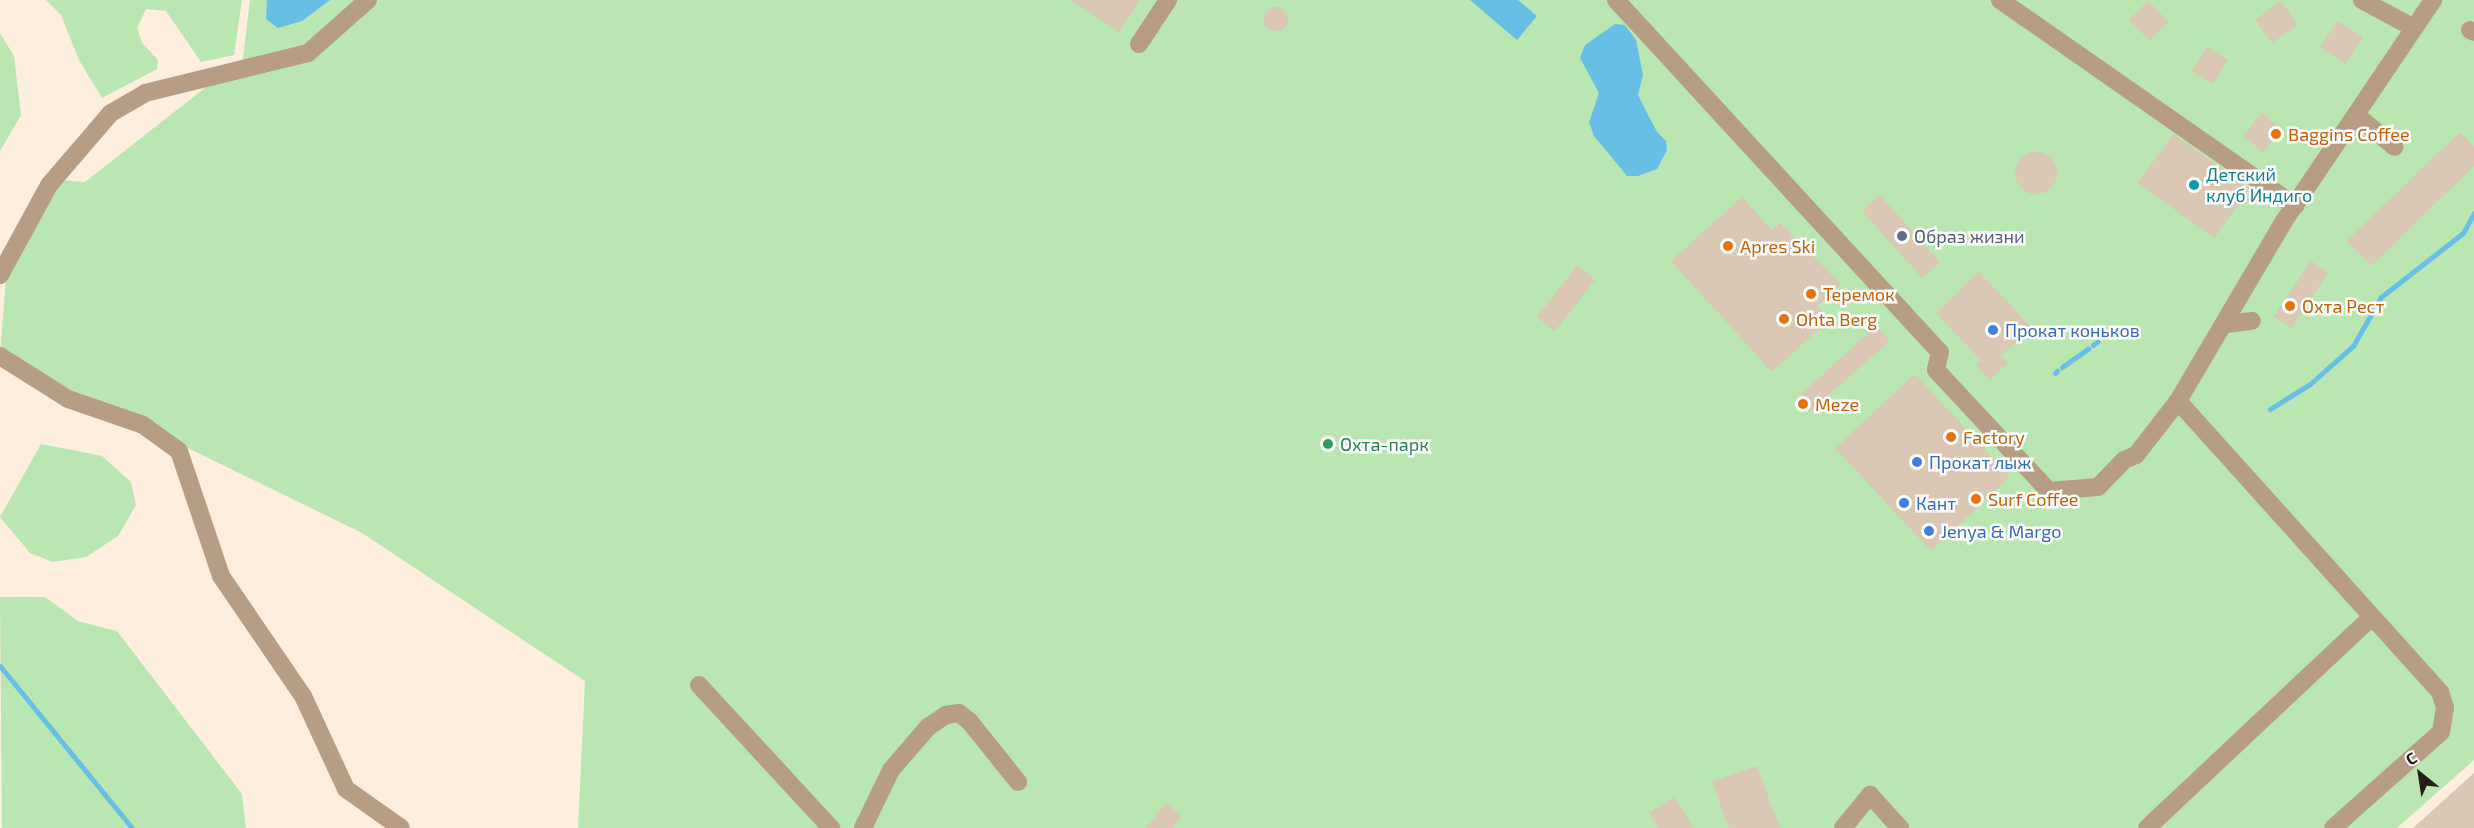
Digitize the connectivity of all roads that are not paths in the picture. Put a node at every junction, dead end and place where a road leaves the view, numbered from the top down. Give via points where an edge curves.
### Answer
1 (368, 0) edge
2 (1168, 0) edge
3 (1616, 0) edge
4 (2000, 0) edge
5 (2362, 0) edge
6 (2433, 0) edge
7 (2414, 28) junction
8 (1139, 44) dead end
9 (2356, 115) junction
10 (2395, 147) dead end
11 (2295, 206) junction
12 (0, 275) edge
13 (2252, 321) dead end
14 (2226, 324) junction
15 (0, 356) edge
16 (2178, 401) junction
17 (2371, 618) junction
18 (699, 685) dead end
19 (1018, 782) dead end
20 (401, 828) edge
21 (831, 828) edge
22 (863, 828) edge
23 (1843, 828) edge
24 (1900, 828) edge
25 (2147, 828) edge
26 (2333, 828) edge

1 - 12 street via 308,53 145,93 111,113 49,185
2 - 8 street
3 - 16 street via 1940,352 1936,370 2049,491 2090,490 2136,454
4 - 11 street
5 - 7 street
6 - 7 street
7 - 9 street
9 - 10 street
9 - 11 street
11 - 14 street
13 - 14 street
14 - 16 street
15 - 20 street via 68,399 143,425 179,451 221,576 303,696 346,789
16 - 17 street
17 - 25 street
17 - 26 street via 2440,692 2445,707 2441,732
18 - 21 street
19 - 22 street via 970,722 959,713 946,715 928,727 891,770
23 - 24 street via 1870,795

